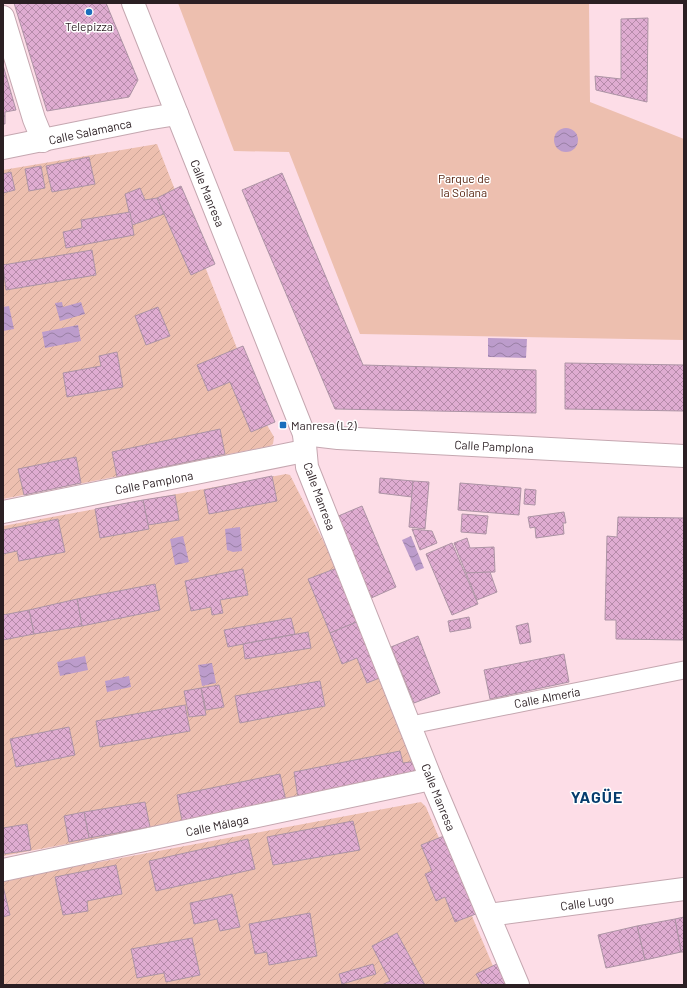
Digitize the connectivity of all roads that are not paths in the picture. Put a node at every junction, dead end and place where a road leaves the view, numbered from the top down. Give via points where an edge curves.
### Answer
1 (133, 3) edge
2 (3, 17) edge
3 (177, 114) junction
4 (43, 141) junction
5 (3, 148) edge
6 (304, 443) junction
7 (684, 456) edge
8 (3, 512) edge
9 (684, 670) edge
10 (411, 725) junction
11 (432, 779) junction
12 (3, 870) edge
13 (684, 889) edge
14 (489, 915) junction
15 (518, 985) edge

1 - 3 street, Calle Manresa
2 - 4 street
3 - 4 street, Calle Salamanca
3 - 6 street, Calle Manresa
4 - 5 street, Calle Salamanca
6 - 7 street, Calle Pamplona via 338,438
6 - 8 street, Calle Pamplona
6 - 10 street, Calle Manresa via 307,467
9 - 10 street, Calle Almería
10 - 11 street, Calle Manresa
11 - 12 street, Calle Málaga
11 - 14 street, Calle Manresa
13 - 14 street, Calle Lugo
14 - 15 street, Calle Manresa

